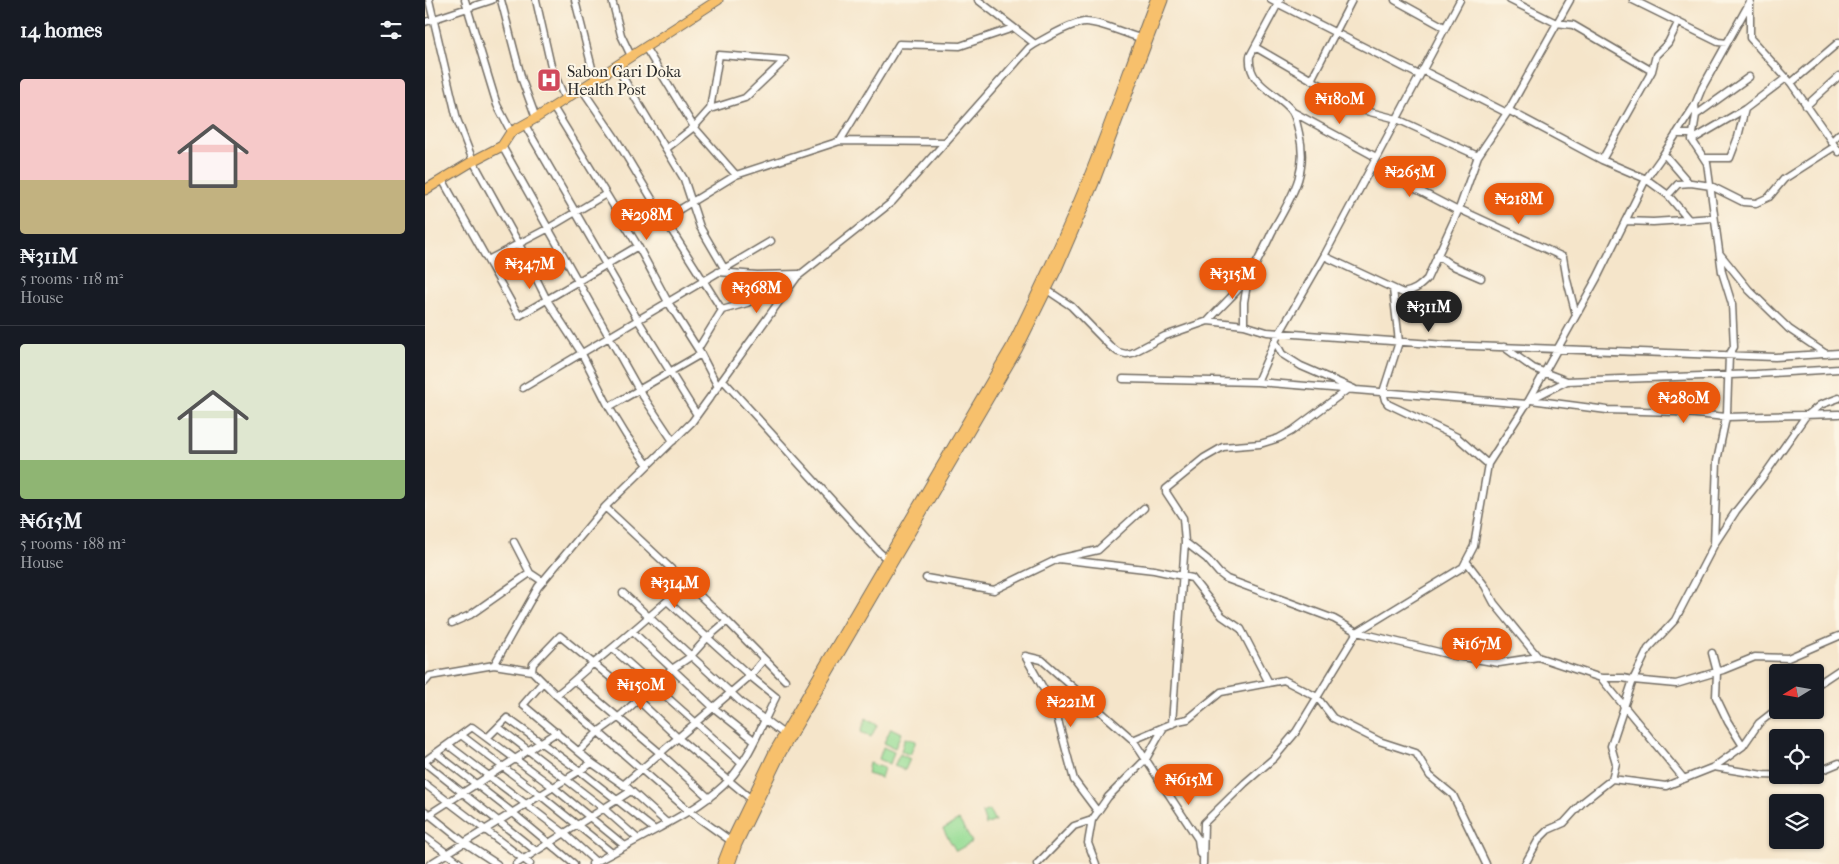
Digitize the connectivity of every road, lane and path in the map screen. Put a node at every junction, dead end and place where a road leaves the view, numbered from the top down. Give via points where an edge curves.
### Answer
1 (429, 0) edge
2 (492, 0) edge
3 (501, 0) edge
4 (536, 0) edge
5 (575, 0) edge
6 (612, 0) edge
7 (718, 0) edge
8 (978, 0) edge
9 (1155, 0) edge
10 (1163, 0) edge
11 (1271, 0) edge
12 (1352, 0) edge
13 (1395, 0) edge
14 (1460, 0) edge
15 (1510, 0) edge
16 (1569, 0) edge
17 (1633, 0) edge
18 (1749, 1) edge
19 (1279, 2) edge
20 (1641, 2) edge
21 (466, 4) edge
22 (433, 19) junction
23 (425, 22) edge
24 (1678, 22) junction
25 (1555, 23) junction
26 (1445, 27) junction
27 (1013, 28) junction
28 (1336, 32) junction
29 (1140, 38) junction
30 (1718, 42) junction
31 (1839, 42) edge
32 (1727, 43) junction
33 (1035, 44) junction
34 (645, 47) junction
35 (1255, 47) junction
36 (1723, 50) junction
37 (631, 56) junction
38 (616, 66) junction
39 (1652, 72) junction
40 (1421, 73) junction
41 (1839, 76) edge
42 (1749, 77) dead end
43 (1786, 78) junction
44 (595, 80) junction
45 (1311, 80) junction
46 (1791, 84) junction
47 (582, 88) junction
48 (565, 99) junction
49 (1695, 105) junction
50 (1806, 106) junction
51 (553, 107) junction
52 (1745, 108) junction
53 (710, 109) junction
54 (1293, 112) junction
55 (1508, 112) junction
56 (1696, 115) junction
57 (536, 118) junction
58 (1397, 118) junction
59 (525, 125) junction
60 (694, 127) junction
61 (511, 132) junction
62 (1676, 134) junction
63 (1839, 134) edge
64 (1693, 137) junction
65 (840, 141) junction
66 (946, 142) junction
67 (502, 146) junction
68 (1835, 147) edge
69 (666, 149) junction
70 (1664, 154) junction
71 (1376, 156) junction
72 (1478, 156) junction
73 (1704, 158) junction
74 (1602, 160) junction
75 (473, 161) junction
76 (1372, 166) junction
77 (736, 175) junction
78 (442, 179) junction
79 (1646, 179) junction
80 (1689, 183) junction
81 (1711, 186) junction
82 (425, 189) edge
83 (606, 194) junction
84 (1668, 195) junction
85 (691, 202) junction
86 (1458, 210) junction
87 (576, 212) junction
88 (1714, 218) junction
89 (664, 219) junction
90 (1689, 220) junction
91 (1625, 221) junction
92 (547, 229) junction
93 (771, 241) dead end
94 (519, 244) junction
95 (638, 246) junction
96 (1719, 253) junction
97 (1437, 255) junction
98 (1324, 256) junction
99 (488, 260) junction
100 (606, 265) junction
101 (725, 268) junction
102 (717, 272) junction
103 (799, 275) junction
104 (1248, 277) junction
105 (1481, 278) dead end
106 (705, 281) junction
107 (577, 282) junction
108 (1393, 289) junction
109 (1047, 290) junction
110 (547, 300) junction
111 (669, 302) junction
112 (722, 310) junction
113 (1576, 315) junction
114 (638, 320) junction
115 (1208, 321) junction
116 (1244, 325) junction
117 (1281, 334) junction
118 (609, 337) junction
119 (1275, 342) junction
120 (1399, 342) junction
121 (1503, 347) junction
122 (1557, 348) junction
123 (700, 351) junction
124 (581, 352) junction
125 (1839, 353) edge
126 (1826, 354) junction
127 (1729, 355) junction
128 (1839, 369) edge
129 (669, 372) junction
130 (1545, 372) junction
131 (1729, 375) junction
132 (1123, 379) dead end
133 (723, 380) junction
134 (1567, 381) junction
135 (1257, 382) junction
136 (718, 387) junction
137 (523, 388) dead end
138 (1351, 389) junction
139 (639, 390) junction
140 (1383, 392) junction
141 (1839, 398) edge
142 (1528, 402) junction
143 (609, 407) junction
144 (1839, 414) edge
145 (697, 415) junction
146 (1805, 416) junction
147 (1726, 417) junction
148 (673, 441) junction
149 (1488, 464) junction
150 (648, 465) junction
151 (605, 507) junction
152 (1144, 508) dead end
153 (513, 542) dead end
154 (1185, 542) junction
155 (1715, 544) junction
156 (887, 559) junction
157 (1058, 559) junction
158 (1466, 560) junction
159 (530, 573) junction
160 (1183, 576) junction
161 (926, 578) dead end
162 (542, 581) junction
163 (686, 584) junction
164 (623, 593) dead end
165 (667, 601) junction
166 (649, 618) junction
167 (727, 621) junction
168 (453, 623) dead end
169 (633, 632) junction
170 (1357, 632) junction
171 (1839, 636) edge
172 (707, 638) junction
173 (613, 649) junction
174 (1712, 653) dead end
175 (690, 656) junction
176 (1538, 657) junction
177 (765, 659) junction
178 (593, 664) junction
179 (494, 665) junction
180 (672, 669) junction
181 (1839, 670) edge
182 (532, 671) junction
183 (1717, 672) junction
184 (427, 674) edge
185 (750, 676) junction
186 (1601, 678) junction
187 (785, 680) dead end
188 (1633, 680) junction
189 (1824, 680) edge
190 (575, 681) junction
191 (425, 682) edge
192 (543, 682) junction
193 (1269, 683) junction
194 (654, 685) junction
195 (731, 693) junction
196 (556, 696) junction
197 (1317, 697) junction
198 (638, 700) junction
199 (1625, 707) junction
200 (713, 708) junction
201 (1769, 716) edge
202 (619, 717) junction
203 (764, 720) junction
204 (696, 723) junction
205 (1172, 724) junction
206 (1164, 727) junction
207 (498, 728) junction
208 (557, 732) junction
209 (598, 732) junction
210 (784, 734) junction
211 (461, 735) junction
212 (487, 738) junction
213 (678, 738) junction
214 (755, 740) junction
215 (1133, 740) junction
216 (541, 743) junction
217 (448, 744) junction
218 (1743, 746) junction
219 (529, 750) junction
220 (579, 751) junction
221 (660, 752) junction
222 (436, 753) junction
223 (516, 758) junction
224 (1145, 759) junction
225 (425, 762) edge
226 (1839, 762) edge
227 (592, 763) junction
228 (741, 763) junction
229 (503, 767) junction
230 (1714, 767) junction
231 (642, 768) junction
232 (1824, 769) edge
233 (580, 771) junction
234 (489, 775) junction
235 (1769, 775) edge
236 (566, 779) junction
237 (729, 779) junction
238 (1612, 779) junction
239 (1684, 779) junction
240 (425, 784) edge
241 (475, 784) junction
242 (623, 785) junction
243 (553, 787) junction
244 (631, 791) junction
245 (461, 793) junction
246 (540, 795) junction
247 (709, 798) junction
248 (751, 799) junction
249 (616, 800) junction
250 (448, 801) junction
251 (527, 804) junction
252 (603, 808) junction
253 (689, 811) junction
254 (1098, 812) junction
255 (513, 813) junction
256 (426, 814) edge
257 (589, 817) junction
258 (1092, 820) junction
259 (499, 821) junction
260 (667, 823) junction
261 (577, 825) junction
262 (485, 830) junction
263 (655, 830) junction
264 (564, 833) junction
265 (425, 836) edge
266 (638, 839) junction
267 (731, 841) junction
268 (465, 842) junction
269 (549, 843) junction
270 (625, 846) junction
271 (536, 852) junction
272 (447, 854) junction
273 (611, 854) junction
274 (524, 859) junction
275 (594, 863) edge
276 (430, 864) edge
277 (461, 864) edge
278 (497, 864) edge
279 (516, 864) edge
280 (530, 864) edge
281 (574, 864) edge
282 (722, 864) edge
283 (730, 864) edge
284 (1037, 864) edge
285 (1096, 864) edge
286 (1202, 864) edge
287 (1486, 864) edge
288 (1525, 864) edge

1 - 22 street
2 - 21 street
3 - 57 street via 522,80
4 - 48 street via 551,66
5 - 44 street
6 - 37 street via 621,35
7 - 34 highway
8 - 27 street
9 - 29 highway
10 - 109 highway via 1094,183
11 - 19 street
12 - 28 street
13 - 26 street
14 - 26 street
15 - 25 street
16 - 25 street
17 - 20 street
18 - 32 street
18 - 43 street via 1750,38
19 - 28 street
19 - 35 street
20 - 24 street
21 - 22 street
21 - 61 street via 497,105
22 - 23 street
22 - 75 street via 457,119
24 - 30 street
24 - 39 street via 1656,55
25 - 39 street via 1573,25
25 - 55 street
26 - 40 street
27 - 33 street
27 - 65 street via 960,46 899,44
28 - 40 street
28 - 45 street
29 - 33 street via 1085,22
29 - 156 highway via 1051,266 1011,347
30 - 32 street
30 - 36 street
31 - 46 street
32 - 36 street
33 - 66 street
34 - 37 highway
34 - 60 street
35 - 45 street
35 - 54 street via 1249,64 1253,74 1262,87
36 - 49 street
37 - 38 highway
38 - 44 highway
38 - 69 street
39 - 74 street
40 - 55 street
40 - 58 street
41 - 50 street
42 - 56 street
43 - 46 street
43 - 52 street
44 - 47 highway
45 - 58 street via 1366,111
46 - 50 street
47 - 48 highway
47 - 89 street
48 - 51 highway
49 - 56 street
49 - 62 street
50 - 68 street
51 - 57 highway
51 - 83 street
52 - 64 street
52 - 73 street via 1739,137 1730,158
53 - 53 street via 719,54 785,60 745,98
53 - 60 street
54 - 71 street
54 - 104 street via 1302,146 1301,171 1295,189
55 - 72 street
55 - 74 street
56 - 64 street
57 - 59 highway
58 - 71 street
58 - 72 street
59 - 61 highway
59 - 87 street
60 - 69 street
60 - 77 street
61 - 67 highway
62 - 64 street
62 - 70 street
63 - 68 street
64 - 73 street via 1694,145
65 - 66 street
65 - 77 street
66 - 103 street via 891,202
67 - 75 highway
67 - 92 street
68 - 81 street via 1785,179 1762,201 1743,202
69 - 85 street via 684,179
70 - 79 street
70 - 80 street
71 - 76 street
72 - 86 street
73 - 81 street
74 - 79 street
75 - 78 highway
75 - 94 street
76 - 86 street
76 - 98 street
77 - 85 street
78 - 82 highway
78 - 99 street
79 - 84 street
79 - 91 street
80 - 81 street
80 - 84 street via 1678,184
81 - 88 street
83 - 87 street
83 - 95 street
84 - 90 street
85 - 89 street
85 - 101 street via 700,227
86 - 97 street
86 - 113 street via 1563,256
87 - 92 street
87 - 100 street
88 - 90 street
88 - 96 street
89 - 106 street
90 - 91 street
91 - 113 street
92 - 94 street
92 - 107 street
93 - 101 street
94 - 99 street
94 - 110 street
95 - 100 street
95 - 111 street
96 - 126 street via 1749,290 1789,329
96 - 127 street via 1732,304 1734,347
97 - 105 street
97 - 108 street via 1427,279 1419,288 1403,293
98 - 108 street
98 - 117 street
99 - 110 street via 519,316
100 - 107 street
100 - 114 street
101 - 102 street
102 - 103 street
102 - 106 street
103 - 112 street via 747,303
103 - 133 street
104 - 115 street
104 - 116 street
106 - 111 street
106 - 112 street
107 - 110 street
107 - 118 street
108 - 120 street
109 - 115 street via 1071,306 1109,346 1126,354
109 - 283 highway via 1017,350 781,754
110 - 124 street
111 - 114 street
111 - 123 street
112 - 123 street
113 - 122 street
114 - 118 street
114 - 129 street
115 - 116 street
116 - 117 street
117 - 119 street
117 - 120 street
118 - 124 street
118 - 139 street
119 - 135 street
119 - 138 street via 1282,354 1301,366
120 - 121 street
120 - 140 street
121 - 122 street
121 - 130 street via 1533,368
122 - 127 street
122 - 130 street
123 - 129 street
123 - 136 street
124 - 137 street
124 - 143 street
125 - 126 street
126 - 127 street
127 - 131 street
128 - 131 street
129 - 139 street
129 - 145 street
130 - 134 street
130 - 142 street
131 - 134 street
131 - 147 street
132 - 135 street
133 - 136 street
133 - 156 street
134 - 142 street
135 - 138 street
136 - 145 street
138 - 140 street
138 - 154 street via 1279,438 1260,444 1223,446 1166,489 1183,518
139 - 143 street
139 - 148 street
140 - 142 street
140 - 149 street via 1388,404 1457,437
141 - 146 street via 1820,404
142 - 147 street
142 - 149 street
143 - 150 street
144 - 146 street
145 - 148 street
146 - 147 street
146 - 155 street
147 - 155 street via 1717,461
148 - 150 street
149 - 158 street via 1474,546
150 - 151 street
151 - 162 street
151 - 163 street
152 - 157 street via 1098,550
153 - 159 street
154 - 160 street
154 - 170 street via 1227,579 1334,619
155 - 188 street via 1675,620 1648,649
156 - 210 highway
157 - 160 street
157 - 161 street via 994,590
158 - 170 street via 1463,568
158 - 176 street via 1493,602
159 - 162 street
159 - 168 street via 470,615
160 - 193 street via 1192,578 1222,616 1241,629
160 - 205 street
162 - 179 street
163 - 165 street
163 - 167 street
164 - 166 street
165 - 166 street
165 - 172 street
166 - 169 street
166 - 175 street
167 - 172 street
167 - 177 street
169 - 173 street
169 - 180 street
170 - 176 street via 1499,663
170 - 197 street
171 - 183 street via 1788,658 1755,657
172 - 175 street
172 - 185 street
173 - 178 street
173 - 194 street
174 - 183 street
175 - 180 street
175 - 195 street
176 - 186 street
177 - 185 street
177 - 187 street
178 - 182 street via 560,636 533,664
178 - 190 street
178 - 198 street
179 - 182 street
179 - 184 street
180 - 194 street
180 - 200 street
181 - 189 street
182 - 192 street
183 - 188 street via 1676,684
183 - 218 street via 1716,697
184 - 191 street
185 - 195 street
185 - 203 street via 776,697
186 - 188 street
186 - 199 street
188 - 199 street
190 - 196 street
190 - 202 street
192 - 196 street
192 - 208 street via 523,704
193 - 197 street via 1284,680
193 - 205 street via 1221,692 1188,719
194 - 198 street
194 - 204 street
195 - 200 street
195 - 203 street
196 - 209 street
197 - 286 street via 1297,732 1274,758 1204,823
197 - 287 street via 1333,718 1379,741 1416,753 1430,776 1453,795
198 - 202 street
198 - 213 street
199 - 238 street via 1611,746 1616,763
199 - 239 street
200 - 204 street
200 - 214 street
201 - 218 street
202 - 209 street
202 - 221 street
203 - 210 street
203 - 214 street
204 - 213 street
204 - 228 street
205 - 206 street
206 - 215 street
206 - 224 street
207 - 212 street
207 - 216 street via 507,718
207 - 219 street
208 - 216 street
208 - 220 street
209 - 220 street
209 - 231 street
210 - 248 highway
211 - 212 street via 472,727
211 - 217 street
211 - 229 street
212 - 223 street
213 - 221 street
213 - 237 street
214 - 228 street
215 - 224 street
215 - 254 street via 1042,660 1025,656 1055,709 1074,780
216 - 219 street
216 - 233 street
217 - 222 street
217 - 234 street
218 - 230 street
219 - 223 street
219 - 236 street
220 - 227 street
221 - 231 street
221 - 247 street
222 - 225 street
222 - 241 street
223 - 229 street
223 - 243 street
224 - 254 street
224 - 286 street via 1198,839
225 - 245 street
226 - 232 street
227 - 233 street
227 - 242 street
228 - 237 street
229 - 234 street
229 - 246 street
230 - 235 street
230 - 239 street
231 - 242 street
231 - 253 street
233 - 236 street
233 - 249 street
234 - 241 street
234 - 251 street
236 - 243 street
236 - 252 street
237 - 247 street
237 - 248 street
238 - 239 street via 1666,786
238 - 288 street via 1583,802 1564,823 1548,830
240 - 250 street
241 - 245 street
241 - 255 street
242 - 244 street
243 - 246 street
243 - 257 street
244 - 249 street
244 - 260 street
245 - 250 street
245 - 259 street
246 - 251 street
246 - 261 street
247 - 253 street
248 - 267 highway
249 - 252 street
249 - 263 street
250 - 256 street
250 - 262 street
251 - 255 street
251 - 264 street
252 - 257 street
252 - 266 street
253 - 260 street
253 - 267 street
254 - 258 street
255 - 259 street
255 - 269 street
256 - 268 street
257 - 261 street
257 - 270 street
258 - 284 street via 1074,826
258 - 285 street via 1088,843
259 - 262 street
259 - 271 street
260 - 263 street
261 - 264 street
261 - 273 street
262 - 268 street
262 - 274 street
263 - 266 street
264 - 269 street
264 - 275 street
265 - 272 street
266 - 270 street
267 - 282 highway
268 - 272 street
268 - 278 street
269 - 271 street
269 - 281 street
270 - 273 street
271 - 274 street
272 - 276 street
272 - 277 street
273 - 275 street
274 - 279 street
274 - 280 street

